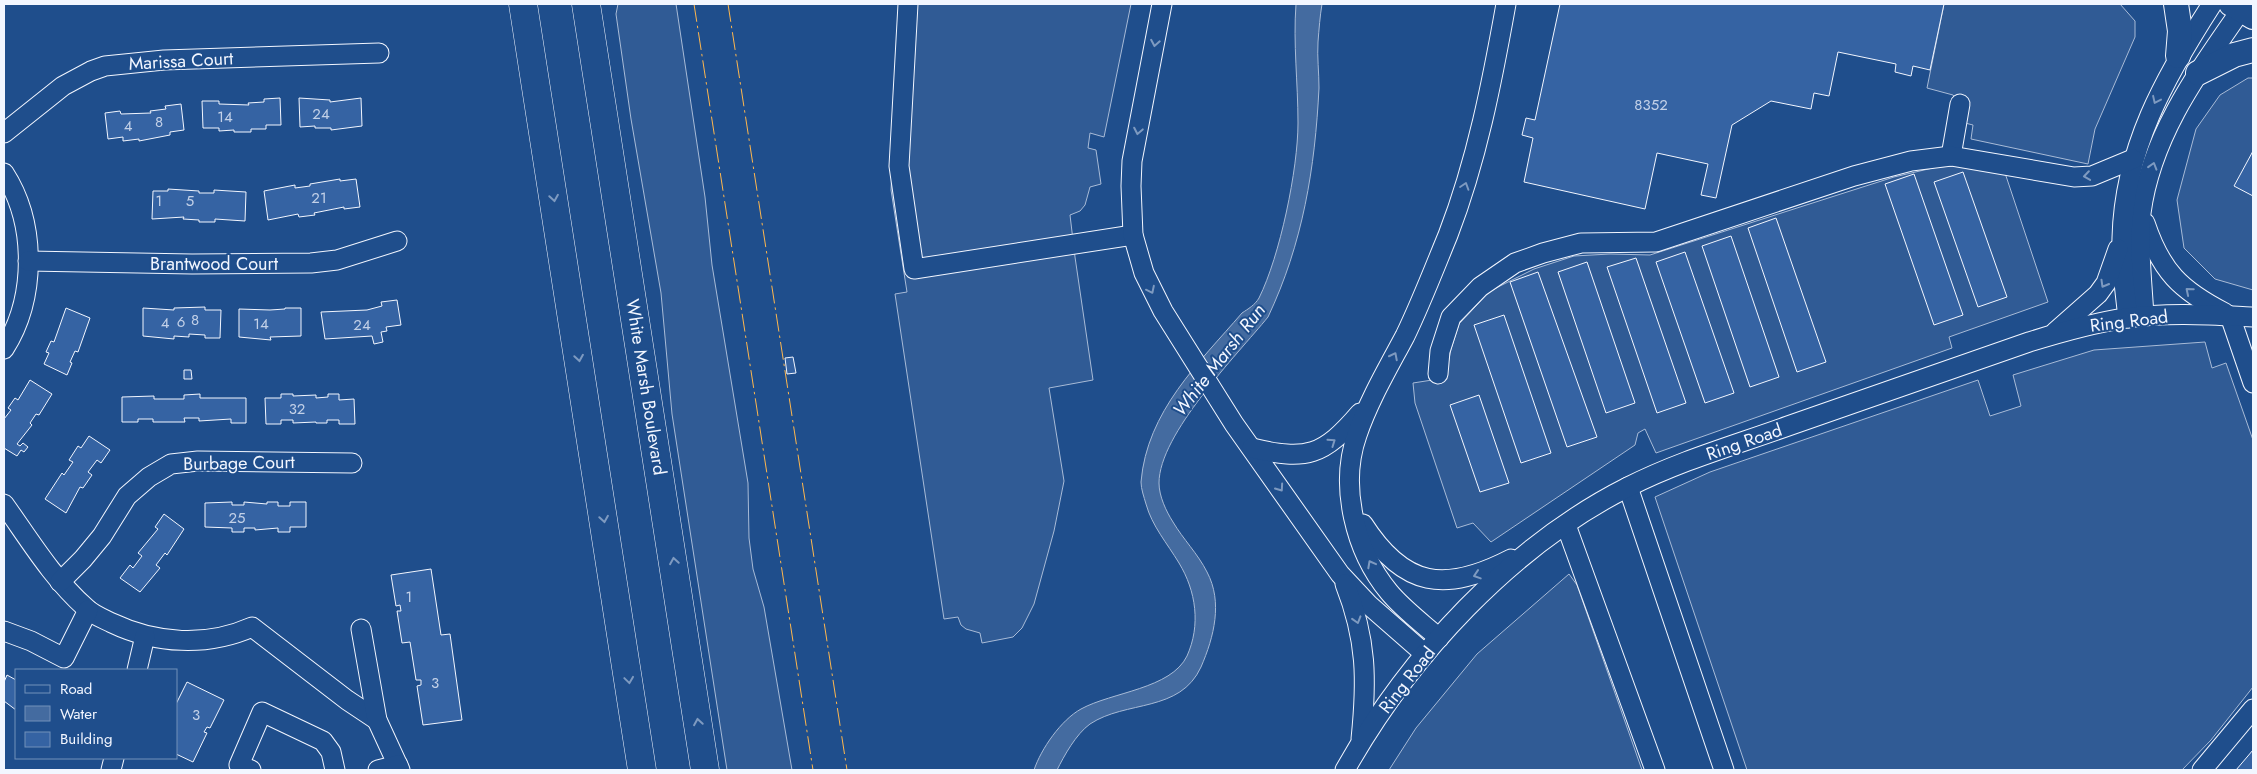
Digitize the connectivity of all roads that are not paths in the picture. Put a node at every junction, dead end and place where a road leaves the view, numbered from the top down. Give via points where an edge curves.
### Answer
1 (514, 4) edge
2 (523, 4) edge
3 (586, 4) edge
4 (601, 4) edge
5 (908, 4) edge
6 (1162, 4) edge
7 (1506, 4) edge
8 (1513, 4) edge
9 (2176, 4) edge
10 (2212, 4) edge
11 (2243, 9) edge
12 (1502, 25) junction
13 (2253, 50) edge
14 (379, 53) dead end
15 (2178, 56) junction
16 (2198, 73) junction
17 (1960, 104) dead end
18 (4, 133) edge
19 (546, 150) junction
20 (1960, 158) junction
21 (2133, 159) junction
22 (4, 173) edge
23 (2142, 213) junction
24 (1134, 236) junction
25 (2122, 238) junction
26 (397, 241) dead end
27 (28, 261) junction
28 (2230, 316) junction
29 (2136, 317) junction
30 (2253, 317) edge
31 (2052, 335) junction
32 (4, 349) edge
33 (641, 354) junction
34 (1438, 374) dead end
35 (2253, 383) edge
36 (1372, 399) junction
37 (1252, 448) junction
38 (352, 462) dead end
39 (1628, 487) junction
40 (4, 504) edge
41 (1351, 506) junction
42 (1566, 525) junction
43 (1536, 546) junction
44 (1340, 574) junction
45 (60, 582) junction
46 (88, 610) junction
47 (361, 629) dead end
48 (4, 631) edge
49 (145, 636) junction
50 (1439, 638) junction
51 (1425, 654) junction
52 (137, 669) edge
53 (2253, 709) edge
54 (377, 720) junction
55 (1360, 743) junction
56 (399, 768) edge
57 (251, 770) edge
58 (335, 770) edge
59 (378, 770) edge
60 (642, 770) edge
61 (705, 770) edge
62 (1345, 770) edge
63 (1655, 770) edge
64 (1724, 770) edge
65 (2202, 770) edge

1 - 19 highway
2 - 19 highway
3 - 33 highway, White Marsh Boulevard
4 - 33 highway via 641,300
5 - 24 street via 899,166 914,269
6 -> 24 street via 1132,161 1130,186
7 - 12 street
8 - 12 street
9 - 15 main road via 2180,31
10 - 15 street
11 - 16 street
36 -> 12 street via 1422,298 1464,188 1484,117
13 - 16 main road via 2234,55
14 - 18 street, Marissa Court via 156,61 106,66 63,86
15 -> 21 street via 2149,115
23 -> 16 street via 2162,140
17 - 20 street
19 -> 60 highway
21 -> 20 street via 2092,176 2074,177
20 - 34 street via 1910,161 1854,176 1656,242 1581,243 1515,263 1480,287 1451,317 1440,351
21 - 25 street via 2125,197
22 - 27 street via 23,218
28 -> 23 street via 2200,300 2164,266 2152,244
23 - 29 street
24 -> 37 street via 1144,274 1180,339
25 - 29 street
25 -> 31 street via 2112,269 2098,294
26 - 27 street, Brantwood Court via 337,260 312,263
27 - 32 street via 21,314
28 - 29 street, Ring Road
28 - 30 street, Ring Road
28 - 35 street
29 - 31 street, Ring Road
31 - 39 street, Ring Road via 1716,451
61 -> 33 highway, White Marsh Boulevard
37 -> 36 street via 1295,456 1310,454 1342,434
36 - 41 street via 1353,448
37 -> 44 street
38 - 45 street, Burbage Court via 198,460 170,464 127,496 102,536
39 - 42 street, Ring Road
39 - 64 street
40 - 45 street
43 -> 41 street via 1488,571 1470,577 1436,580 1418,576 1391,561
50 -> 41 street via 1402,606 1376,573 1357,530
42 - 43 street, Ring Road
42 - 63 street
43 - 50 street, Ring Road
44 - 51 street via 1369,605
44 -> 55 street via 1359,623 1364,649 1366,672
45 - 46 street
46 - 48 street via 64,658
46 - 49 street
47 - 54 street
49 - 52 street
49 - 54 street via 180,641 205,640 252,627
50 - 51 street, Ring Road
51 - 55 street, Ring Road
53 - 65 street
54 - 56 street
55 - 62 street, Ring Road
56 - 59 street
57 - 58 street via 239,765 262,712 323,741 331,752

